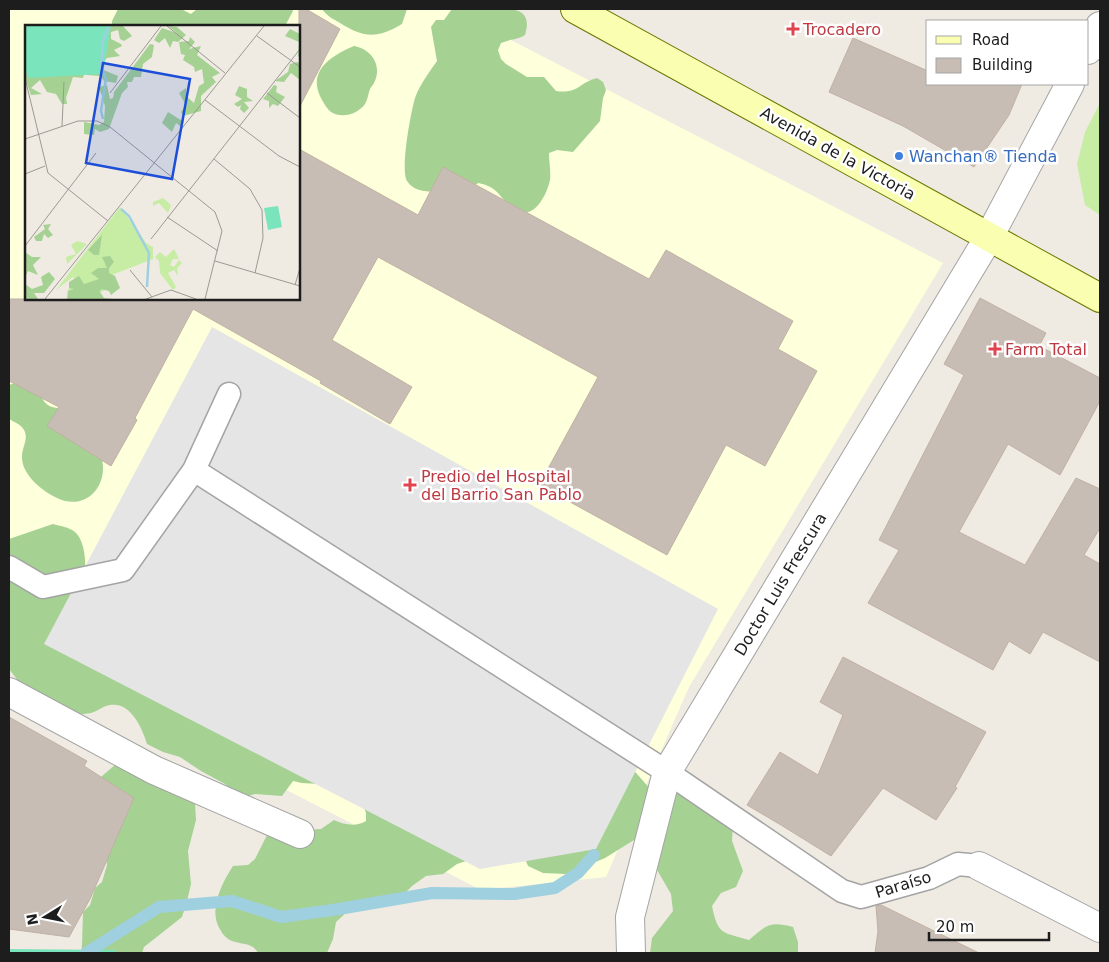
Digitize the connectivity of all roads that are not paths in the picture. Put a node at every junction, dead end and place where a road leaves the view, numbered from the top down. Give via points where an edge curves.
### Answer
1 (575, 9) edge
2 (1100, 26) edge
3 (1089, 48) edge
4 (1069, 85) edge
5 (989, 237) junction
6 (1100, 298) edge
7 (229, 394) dead end
8 (194, 470) junction
9 (9, 567) edge
10 (9, 692) edge
11 (667, 772) junction
12 (300, 834) dead end
13 (979, 866) joint
14 (1100, 928) edge
15 (631, 953) edge

1 - 5 main road, Avenida de la Victoria
2 - 3 street
4 - 5 street, Doctor Luis Frescura
5 - 6 main road, Avenida de la Victoria
5 - 11 street, Doctor Luis Frescura
7 - 8 lane
8 - 9 lane via 123,570 43,587
8 - 11 lane, Paraíso
10 - 12 street via 154,770
11 - 13 lane, Paraíso via 842,891 861,897 929,878 958,864
11 - 15 street, Doctor Luis Frescura via 630,917
13 - 14 street, Paraíso

